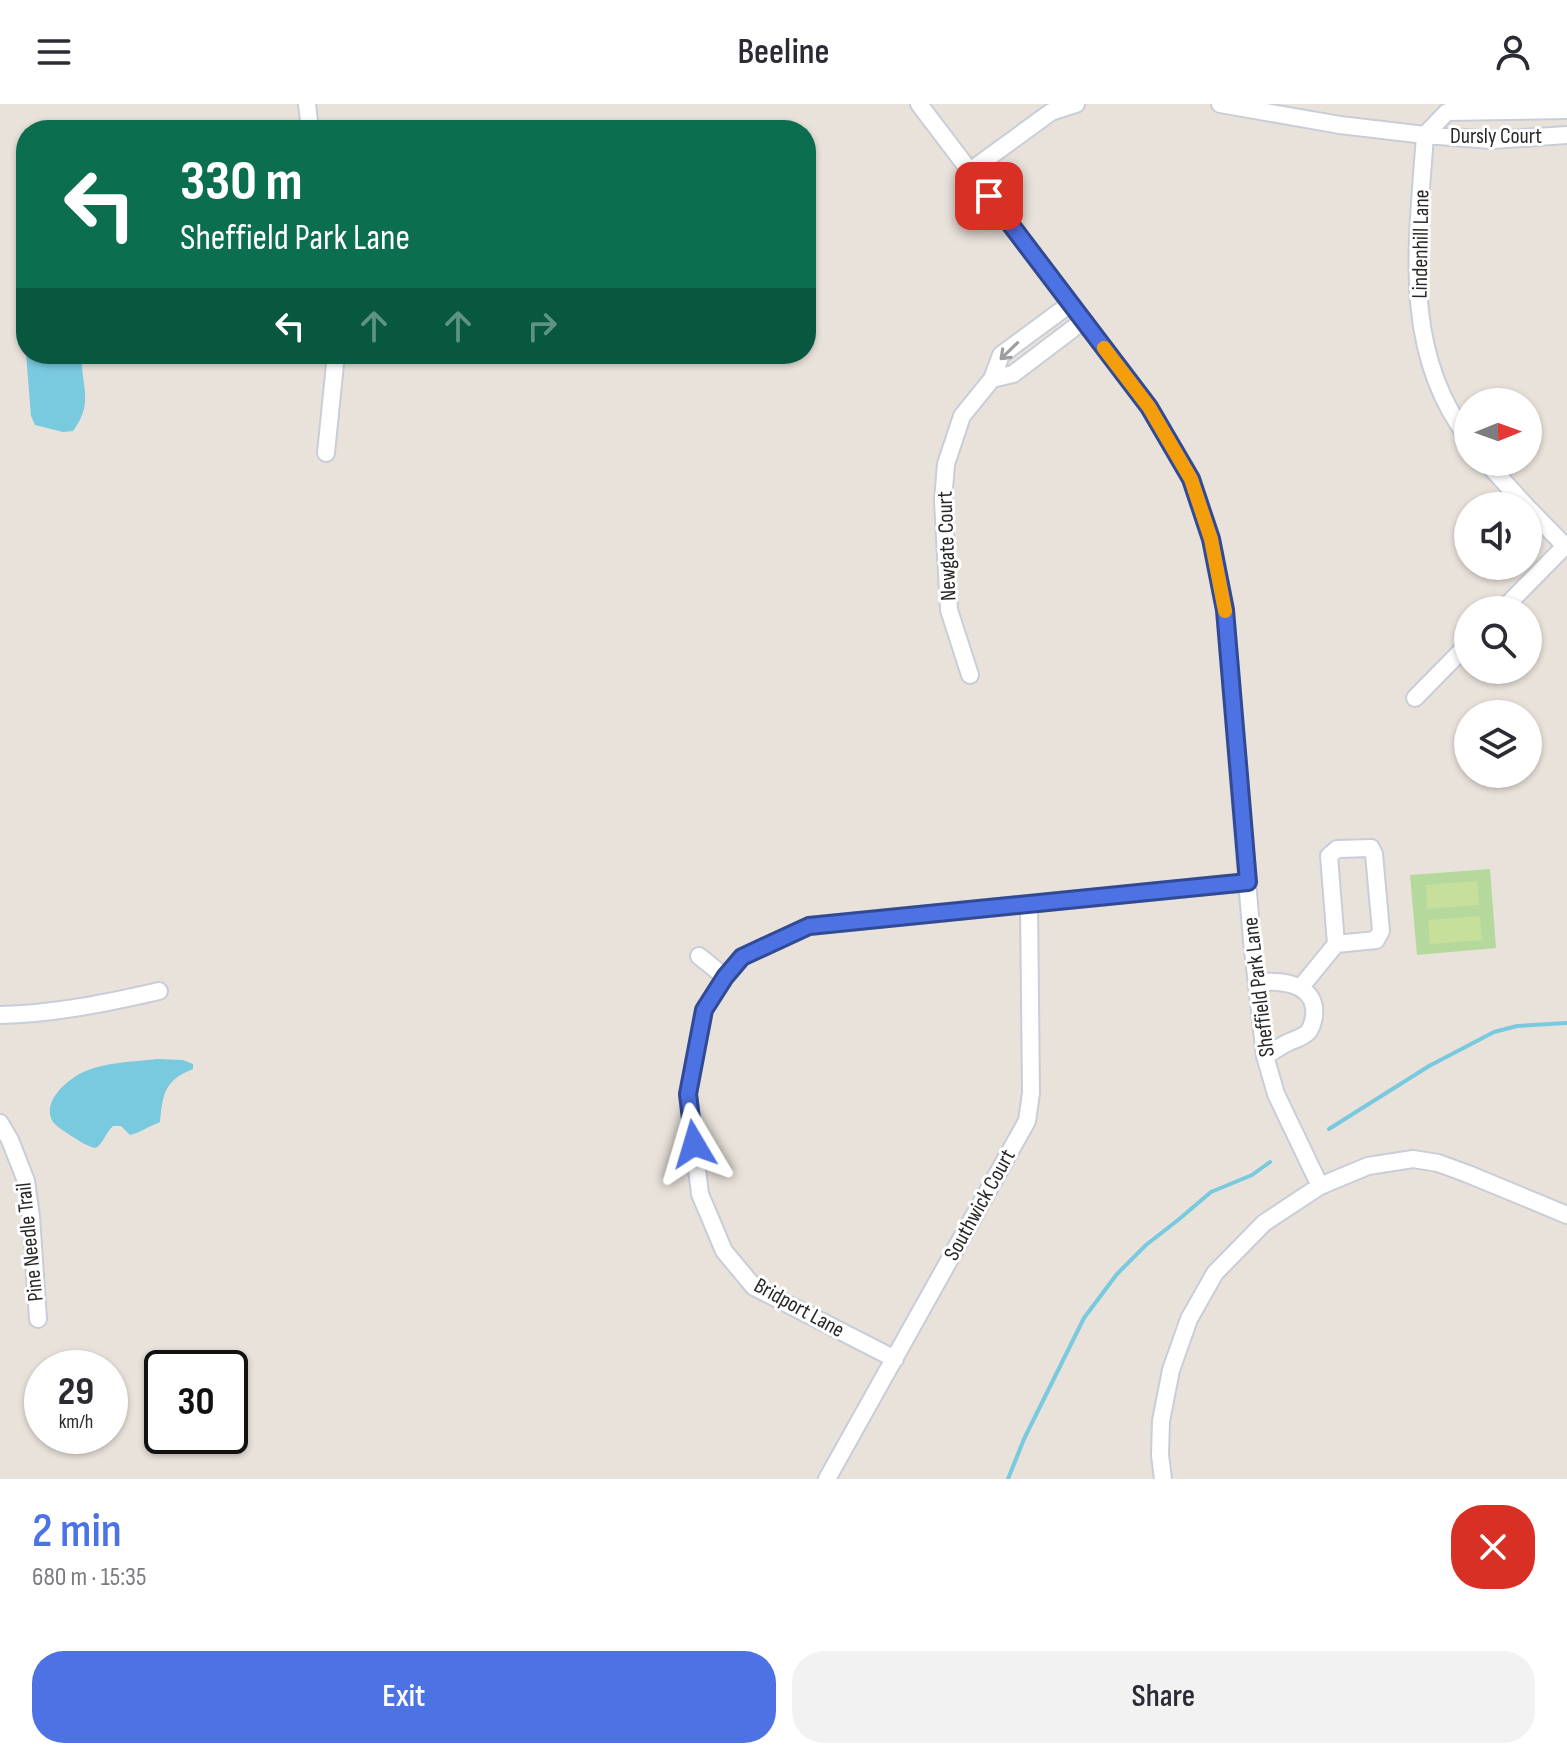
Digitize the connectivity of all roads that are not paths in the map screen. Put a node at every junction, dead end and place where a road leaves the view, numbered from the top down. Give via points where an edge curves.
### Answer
1 (919, 104) edge
2 (1076, 104) edge
3 (1220, 104) edge
4 (1567, 110) edge
5 (1425, 135) junction
6 (1567, 135) edge
7 (970, 171) junction
8 (1070, 304) junction
9 (1083, 321) junction
10 (335, 364) edge
11 (992, 379) junction
12 (1454, 418) edge
13 (326, 453) dead end
14 (1497, 476) edge
15 (1512, 492) edge
16 (1542, 522) edge
17 (1566, 547) edge
18 (1516, 596) edge
19 (1454, 658) edge
20 (970, 675) dead end
21 (1415, 698) dead end
22 (1248, 882) junction
23 (1029, 904) junction
24 (1336, 944) junction
25 (699, 956) dead end
26 (725, 977) junction
27 (1257, 982) junction
28 (1301, 987) junction
29 (159, 991) dead end
30 (0, 1015) edge
31 (1265, 1056) junction
32 (0, 1123) edge
33 (1320, 1186) junction
34 (1567, 1215) edge
35 (38, 1319) dead end
36 (895, 1359) junction
37 (827, 1479) edge
38 (1163, 1479) edge

1 - 7 street, Sheffield Park Lane
2 - 7 street via 1051,112
3 - 5 street, Dursly Court
4 - 5 street, Dursly Court via 1447,112
5 - 6 street, Dursly Court via 1492,140
5 - 12 street, Lindenhill Lane via 1416,272 1420,316 1438,390
7 - 8 street, Sheffield Park Lane
8 - 9 street, Sheffield Park Lane
8 -> 11 street, Newgate Court via 1001,355
9 - 11 street, Newgate Court via 1013,374
9 - 22 street, Sheffield Park Lane via 1149,407 1191,479 1211,539 1225,610
10 - 13 street
11 - 20 street, Newgate Court via 962,416 946,464 943,501 949,610
14 - 15 street
16 - 17 street
17 - 18 street
19 - 21 street
22 - 23 street, Bridport Lane
22 - 27 street, Sheffield Park Lane
23 - 26 street, Bridport Lane via 809,926 742,957
23 - 36 street, Southwick Court via 1027,1121
24 - 24 street via 1329,856 1337,849 1371,848 1381,931 1376,940
24 - 28 street
25 - 26 street
26 - 36 street, Bridport Lane via 704,1010 688,1094 700,1194 724,1251 754,1287
27 - 28 street
27 - 31 street, Sheffield Park Lane
28 - 31 street via 1313,1001 1310,1029
29 - 30 street via 74,1008
31 - 33 street, Sheffield Park Lane via 1276,1094
32 - 35 street, Pine Needle Trail via 26,1181
33 - 34 street via 1368,1166 1413,1159 1438,1163
33 - 38 street via 1264,1223 1215,1273 1189,1319 1161,1421
36 - 37 street, Southwick Court

